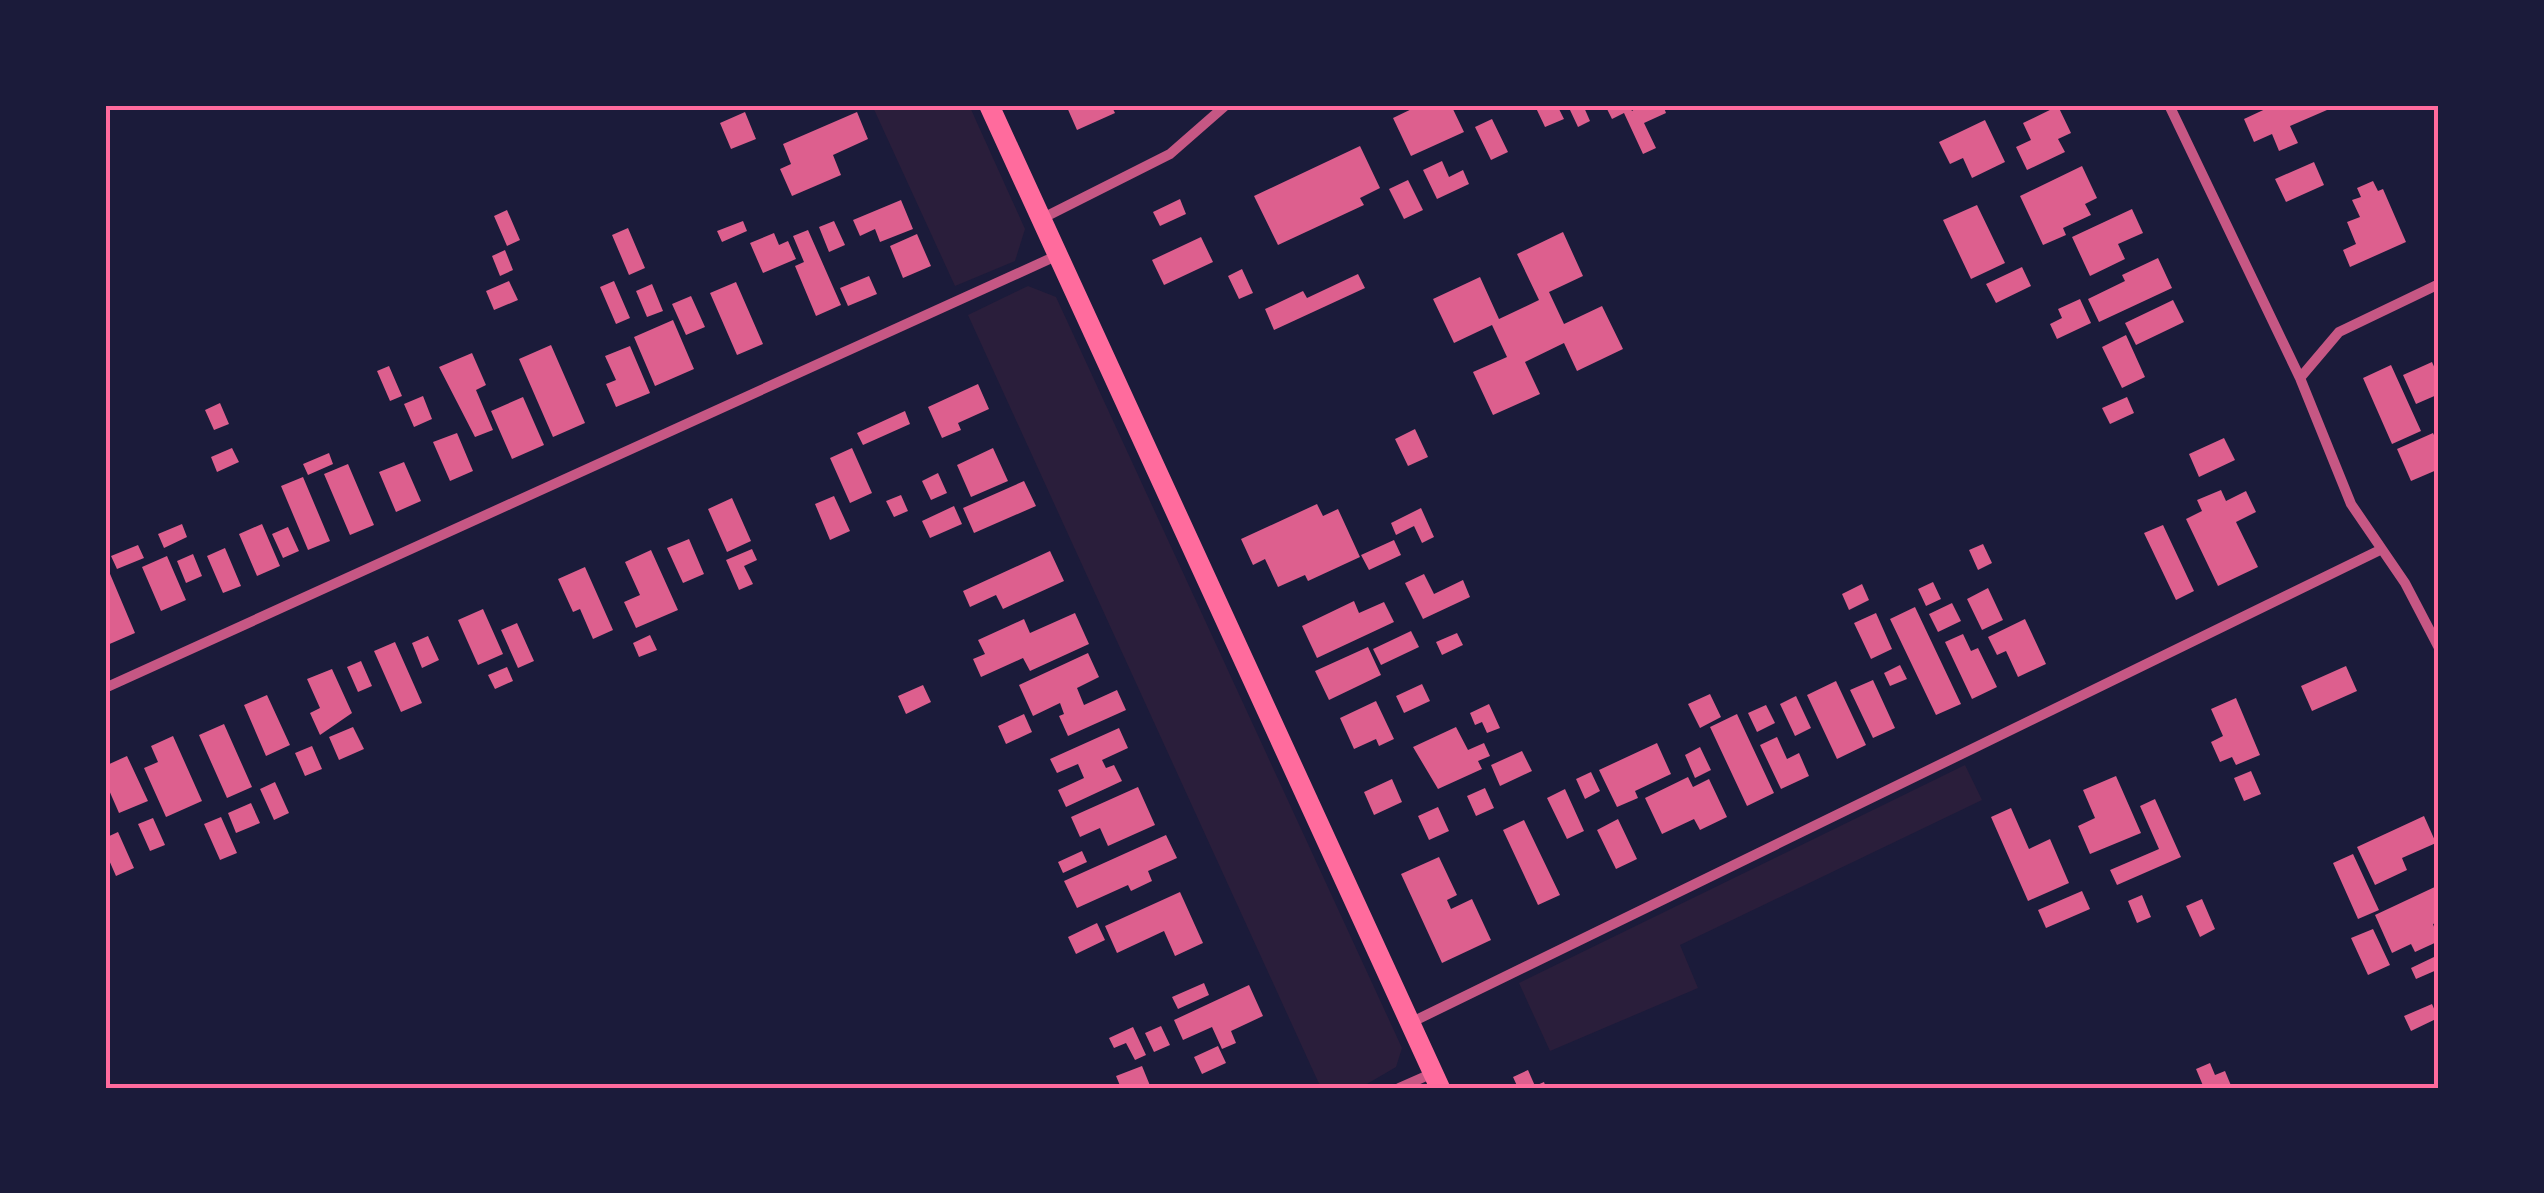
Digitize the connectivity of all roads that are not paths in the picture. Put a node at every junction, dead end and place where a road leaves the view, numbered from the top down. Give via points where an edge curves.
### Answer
1 (988, 105) edge
2 (1226, 105) edge
3 (2169, 105) edge
4 (1040, 219) junction
5 (1056, 256) junction
6 (2439, 284) edge
7 (2300, 378) junction
8 (2380, 550) junction
9 (2439, 648) edge
10 (105, 688) edge
11 (1410, 1022) junction
12 (1436, 1080) edge
13 (1399, 1088) edge

1 - 4 main road
2 - 4 street via 1170,154
3 - 7 street
4 - 5 main road
5 - 10 street
5 - 11 main road
6 - 7 street via 2349,326
7 - 8 street via 2351,504
8 - 9 street
8 - 11 street
11 - 12 main road
12 - 13 street

